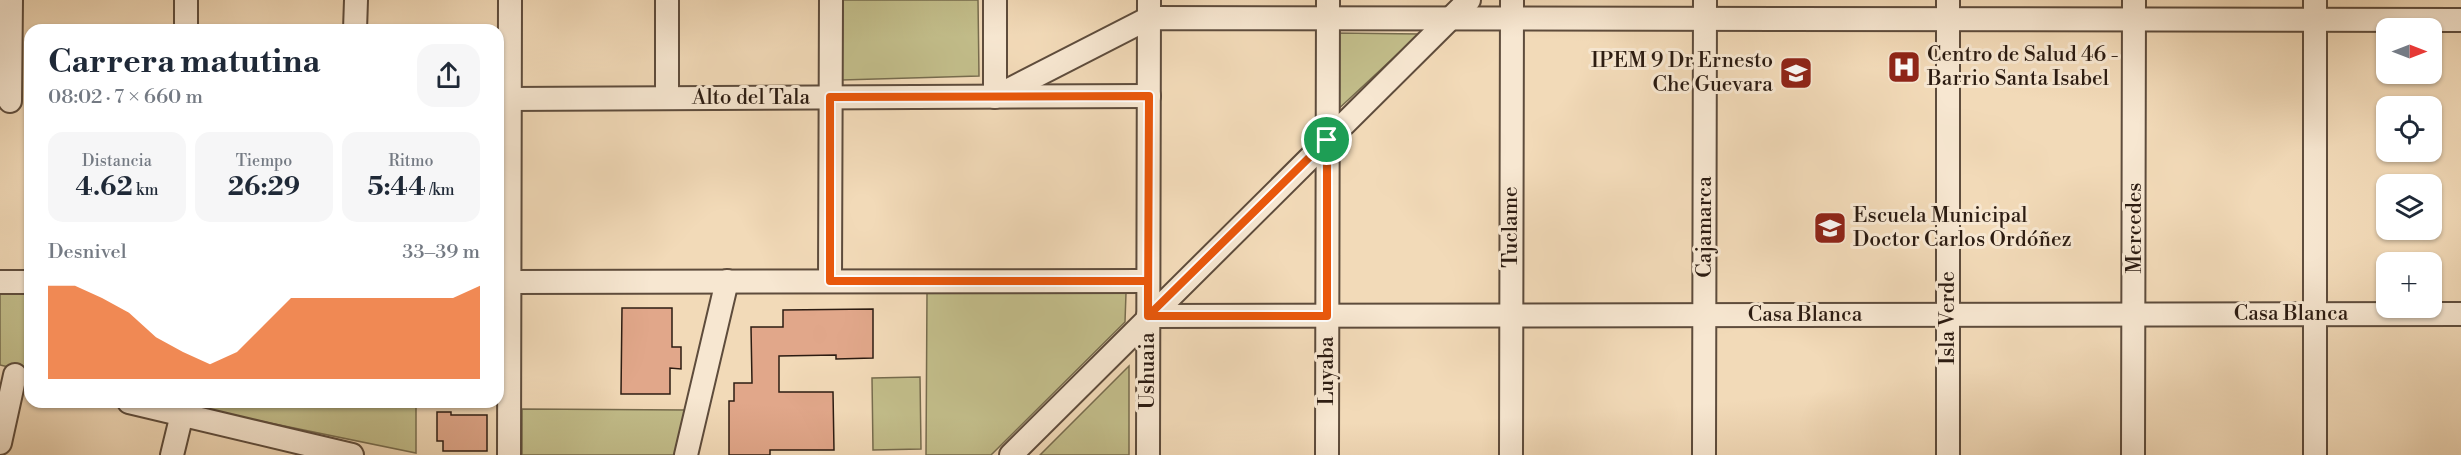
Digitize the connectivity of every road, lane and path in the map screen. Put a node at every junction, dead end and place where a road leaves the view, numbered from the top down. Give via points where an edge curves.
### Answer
1 (11, 0) edge
2 (186, 0) edge
3 (356, 0) edge
4 (510, 0) edge
5 (667, 0) edge
6 (831, 0) edge
7 (995, 0) edge
8 (1469, 0) edge
9 (1149, 9) edge
10 (1328, 9) edge
11 (1512, 9) edge
12 (1705, 9) edge
13 (1948, 9) edge
14 (2134, 10) edge
15 (2315, 10) edge
16 (1450, 18) junction
17 (2461, 20) edge
18 (186, 24) edge
19 (356, 24) edge
20 (504, 85) edge
21 (1149, 96) junction
22 (830, 97) junction
23 (995, 97) junction
24 (667, 98) junction
25 (504, 99) edge
26 (13, 101) edge
27 (1327, 140) junction
28 (727, 281) junction
29 (830, 281) junction
30 (1148, 281) junction
31 (0, 282) edge
32 (24, 282) edge
33 (504, 282) edge
34 (504, 311) edge
35 (1948, 314) junction
36 (2135, 314) junction
37 (2315, 314) junction
38 (2461, 314) edge
39 (1511, 315) junction
40 (1705, 315) junction
41 (1148, 316) junction
42 (1327, 316) junction
43 (15, 375) edge
44 (182, 408) edge
45 (0, 443) edge
46 (172, 455) edge
47 (352, 455) edge
48 (509, 455) edge
49 (686, 455) edge
50 (1011, 455) edge
51 (1148, 455) edge
52 (1327, 455) edge
53 (1511, 455) edge
54 (1704, 455) edge
55 (1948, 455) edge
56 (2133, 455) edge
57 (2315, 455) edge

1 - 26 street
2 - 18 street
3 - 19 street
4 - 20 street
5 - 24 street
6 - 22 street
7 - 23 street
8 - 16 street
9 - 10 street
9 - 21 street, Ushuaia
9 - 23 street
10 - 16 street
10 - 27 street, Luyaba
11 - 12 street
11 - 16 street
11 - 39 street, Tuclame
12 - 13 street
12 - 40 street, Cajamarca
13 - 14 street
13 - 35 street, Isla Verde
14 - 15 street
14 - 36 street, Mercedes
15 - 17 street
15 - 37 street
16 - 27 street
21 - 23 street, Alto del Tala
21 - 30 street, Ushuaia
22 - 23 street, Alto del Tala
22 - 24 street, Alto del Tala
22 - 29 street
24 - 25 street, Alto del Tala
27 - 41 street
27 - 42 street, Luyaba
28 - 29 street
28 - 33 street
28 - 49 street
29 - 30 street
30 - 41 street, Ushuaia
31 - 32 street
34 - 48 street
35 - 36 street, Casa Blanca
35 - 40 street, Casa Blanca
35 - 55 street, Isla Verde
36 - 37 street, Casa Blanca
36 - 56 street, Mercedes
37 - 38 street, Casa Blanca
37 - 57 street
39 - 40 street, Casa Blanca
39 - 42 street, Casa Blanca
39 - 53 street, Tuclame
40 - 54 street, Cajamarca
41 - 42 street, Casa Blanca
41 - 50 street
41 - 51 street, Ushuaia
42 - 52 street, Luyaba
43 - 45 street
44 - 46 street
44 - 47 street

